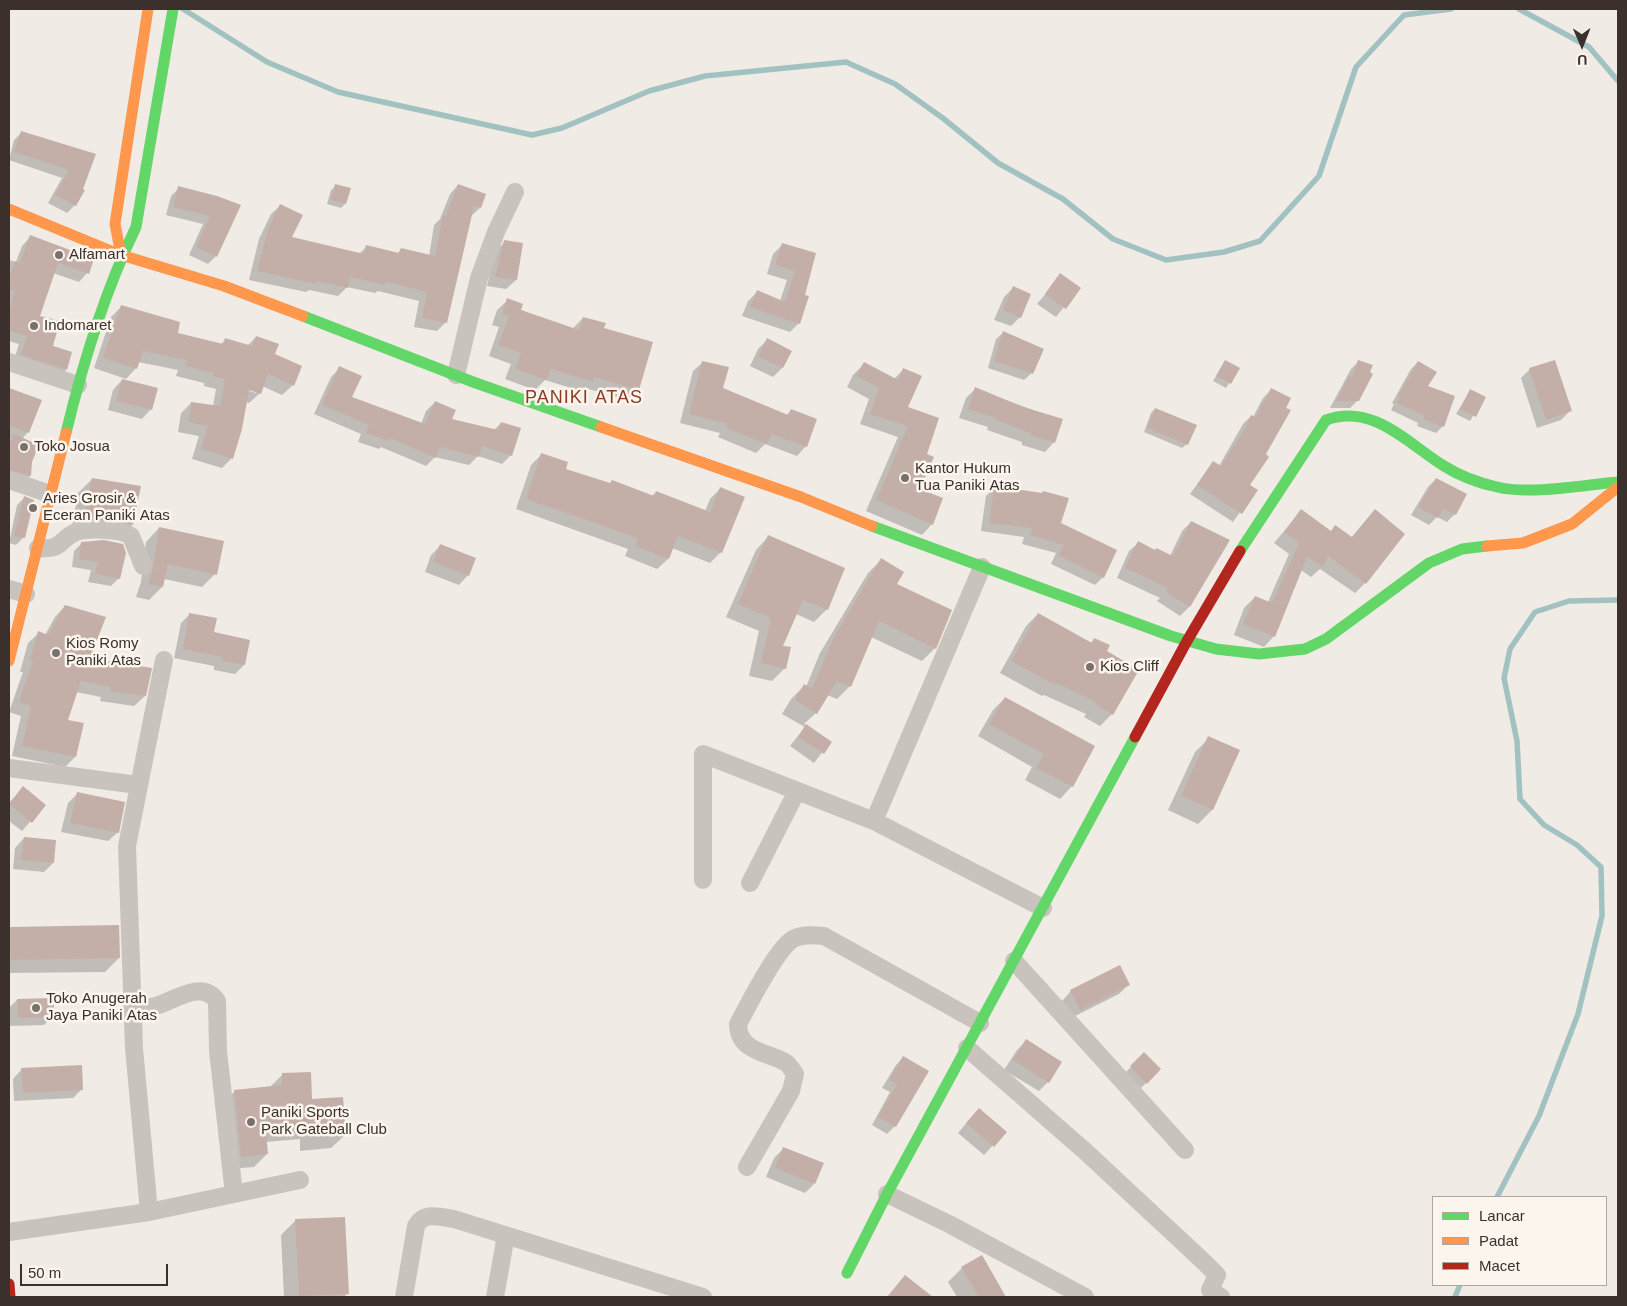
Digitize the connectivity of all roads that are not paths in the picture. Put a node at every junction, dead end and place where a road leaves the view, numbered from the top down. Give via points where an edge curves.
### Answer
1 (148, 9) edge
2 (173, 9) edge
3 (515, 192) dead end
4 (9, 209) edge
5 (121, 255) junction
6 (9, 362) edge
7 (456, 374) junction
8 (78, 385) junction
9 (9, 480) edge
10 (1618, 482) edge
11 (1618, 487) edge
12 (50, 494) junction
13 (38, 548) junction
14 (143, 566) dead end
15 (982, 568) junction
16 (9, 589) edge
17 (26, 594) junction
18 (1187, 641) junction
19 (164, 660) dead end
20 (9, 661) edge
21 (9, 768) edge
22 (138, 785) junction
23 (797, 791) junction
24 (874, 821) junction
25 (704, 880) dead end
26 (750, 883) dead end
27 (1043, 908) junction
28 (1014, 961) junction
29 (132, 1009) junction
30 (980, 1022) junction
31 (967, 1048) junction
32 (1185, 1150) dead end
33 (747, 1167) dead end
34 (300, 1180) dead end
35 (234, 1194) junction
36 (887, 1194) junction
37 (149, 1212) junction
38 (9, 1232) edge
39 (506, 1235) junction
40 (847, 1273) dead end
41 (9, 1284) edge
42 (10, 1297) edge
43 (404, 1297) edge
44 (495, 1297) edge
45 (703, 1297) edge
46 (1085, 1297) edge
47 (1220, 1297) edge

1 - 5 street via 116,224
2 - 5 street via 136,227
3 - 7 street via 479,278
4 - 5 street
5 - 7 street via 224,286
5 - 8 street
6 - 8 street
7 - 15 street via 801,497
8 - 12 street
9 - 12 street
10 - 18 street via 1502,489 1447,468 1361,415 1333,416 1323,424 1254,527
11 - 18 street via 1572,524 1544,536 1523,543 1462,549 1429,563 1326,639 1305,649 1259,654 1216,649
12 - 13 street
13 - 14 street via 55,548 77,532 120,531 131,536
13 - 17 street
15 - 18 street
15 - 24 street
16 - 17 street
17 - 20 street
18 - 27 street
19 - 22 street
21 - 22 street
22 - 29 street via 127,846
23 - 24 street
23 - 25 street via 703,754
23 - 26 street
24 - 27 street
27 - 28 street
28 - 30 street
28 - 32 street
29 - 35 street via 148,1008 195,991 210,994 217,1001 218,1051
29 - 37 street
30 - 31 street
30 - 33 street via 824,936 792,940 771,966 738,1024 743,1042 787,1063 795,1074 791,1091
31 - 36 street
31 - 47 street via 1086,1152 1217,1275 1210,1290
34 - 35 street
35 - 37 street
36 - 40 street
36 - 46 street
37 - 38 street
39 - 43 street via 454,1219 428,1215 416,1226
39 - 44 street
39 - 45 street
41 - 42 street

